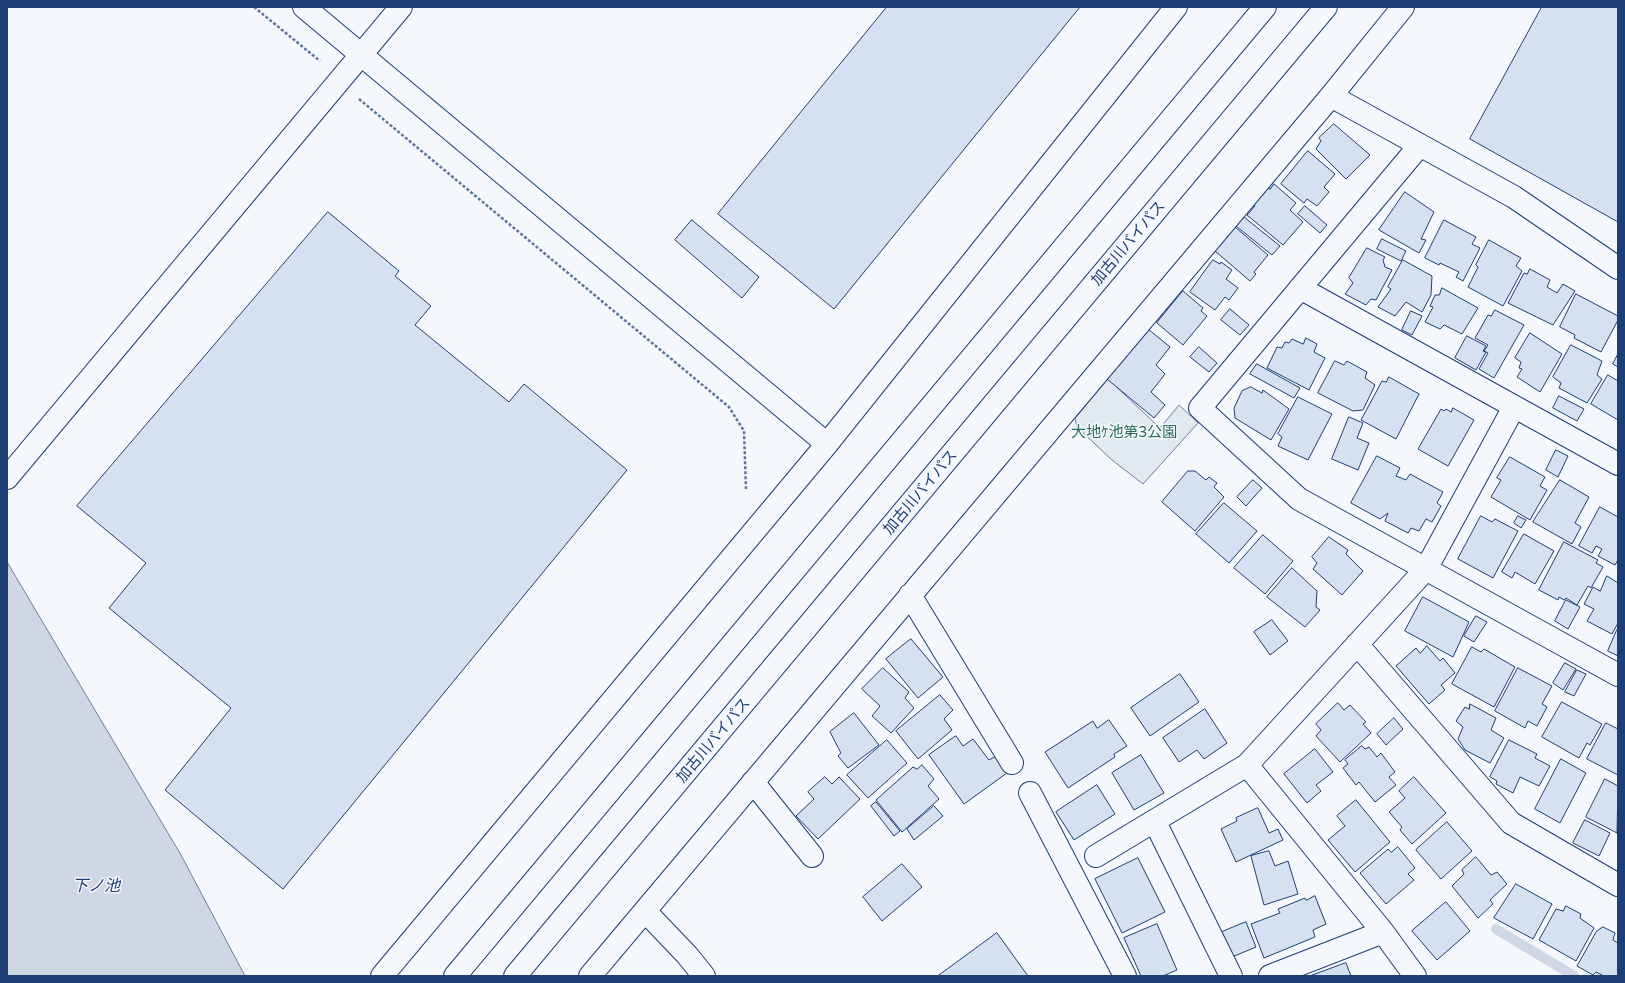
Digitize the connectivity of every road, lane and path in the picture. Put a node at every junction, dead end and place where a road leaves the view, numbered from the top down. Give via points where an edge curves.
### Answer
1 (254, 7) edge
2 (304, 7) edge
3 (401, 7) edge
4 (1176, 7) edge
5 (1265, 7) edge
6 (1326, 7) edge
7 (1403, 7) edge
8 (361, 55) junction
9 (340, 81) junction
10 (1331, 96) junction
11 (1420, 145) junction
12 (1618, 268) edge
13 (1300, 288) junction
14 (1514, 407) junction
15 (827, 444) junction
16 (1618, 464) edge
17 (7, 478) edge
18 (746, 489) dead end
19 (1426, 569) junction
20 (910, 595) junction
21 (1357, 644) junction
22 (1618, 676) edge
23 (1012, 763) dead end
24 (1247, 765) junction
25 (753, 782) junction
26 (1030, 793) dead end
27 (1155, 822) junction
28 (812, 856) dead end
29 (1096, 856) dead end
30 (1618, 885) edge
31 (645, 911) junction
32 (1383, 932) junction
33 (382, 976) edge
34 (455, 976) edge
35 (515, 976) edge
36 (590, 976) edge
37 (704, 976) edge
38 (1125, 976) edge
39 (1231, 976) edge
40 (1270, 976) edge
41 (1415, 976) edge

1 - 9 path
2 - 8 main road
3 - 8 main road
4 - 15 main road
5 - 34 main road
6 - 35 main road, 加古川バイパス
7 - 10 main road
8 - 9 main road
8 - 15 main road
9 - 17 main road
9 - 18 path via 366,106 729,407 744,431
10 - 11 main road
10 - 20 main road
11 - 12 main road via 1514,196
11 - 13 main road
13 - 14 main road
13 - 19 main road via 1200,408 1298,499
14 - 16 main road
14 - 19 main road
15 - 33 main road
19 - 21 main road
19 - 22 main road
20 - 23 main road
20 - 25 main road
21 - 24 main road
21 - 30 main road via 1512,823
24 - 27 main road
24 - 32 main road
25 - 28 main road
25 - 31 main road
26 - 38 main road
27 - 29 main road
27 - 39 main road
31 - 36 main road
31 - 37 main road
32 - 40 main road
32 - 41 main road

